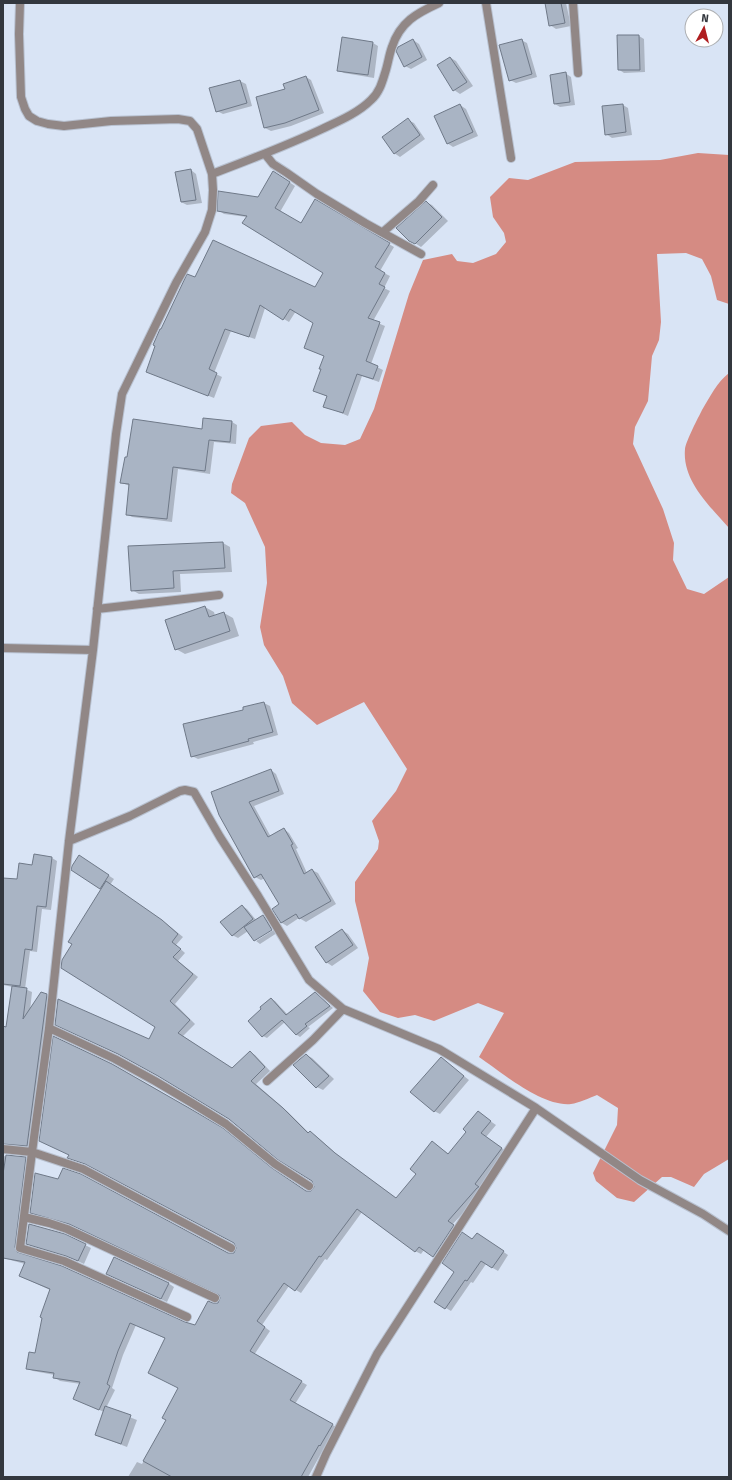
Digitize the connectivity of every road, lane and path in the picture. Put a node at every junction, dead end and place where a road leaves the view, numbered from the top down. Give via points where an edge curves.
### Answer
1 (20, 3) edge
2 (440, 3) edge
3 (486, 3) edge
4 (572, 3) edge
5 (578, 72) dead end
6 (265, 154) junction
7 (511, 158) dead end
8 (212, 174) junction
9 (433, 185) dead end
10 (383, 232) junction
11 (421, 254) dead end
12 (219, 595) dead end
13 (97, 609) junction
14 (3, 648) edge
15 (93, 650) junction
16 (69, 841) junction
17 (344, 1009) junction
18 (49, 1028) junction
19 (267, 1081) dead end
20 (536, 1108) junction
21 (3, 1149) edge
22 (32, 1152) junction
23 (309, 1186) dead end
24 (24, 1217) junction
25 (729, 1231) edge
26 (231, 1248) dead end
27 (215, 1298) dead end
28 (187, 1317) dead end
29 (316, 1477) edge

1 - 8 street via 21,97 29,116 37,121 64,126 118,120 190,121 197,129
2 - 6 street via 418,13 398,32 383,80 372,100 349,116
3 - 7 street
4 - 5 street
6 - 8 street
6 - 10 street via 273,164 317,194
8 - 13 street via 212,210 205,232 176,283 122,394
9 - 10 street via 419,201
10 - 11 street
12 - 13 street
13 - 15 street
14 - 15 street
15 - 16 street
16 - 17 street via 130,816 180,791 194,792 309,980
16 - 18 street
17 - 19 street
17 - 20 street via 439,1048
18 - 22 street
18 - 23 street via 115,1060 192,1103 226,1124 275,1164
20 - 25 street via 640,1180
20 - 29 street via 377,1354
21 - 22 street
22 - 24 street
22 - 26 street via 83,1169
24 - 27 street via 68,1229
24 - 28 street via 20,1248 64,1261

